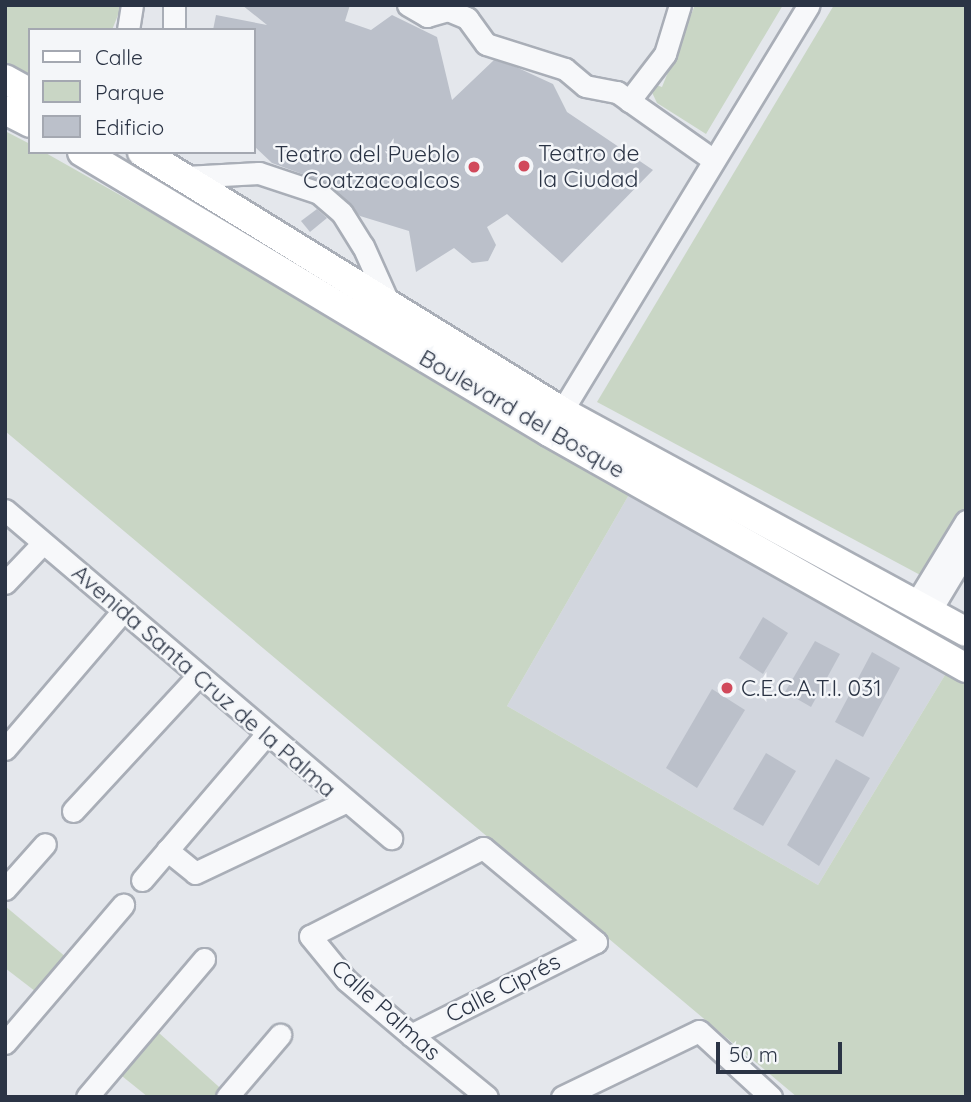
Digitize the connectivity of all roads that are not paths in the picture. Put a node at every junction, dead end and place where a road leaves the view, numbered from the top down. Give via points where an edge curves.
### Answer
1 (132, 5) edge
2 (408, 5) edge
3 (680, 5) edge
4 (809, 5) edge
5 (128, 28) edge
6 (5, 79) edge
7 (629, 101) junction
8 (23, 110) edge
9 (86, 154) edge
10 (145, 154) edge
11 (712, 159) junction
12 (185, 177) junction
13 (391, 308) junction
14 (555, 421) junction
15 (5, 510) edge
16 (964, 535) edge
17 (43, 543) junction
18 (5, 583) edge
19 (923, 607) junction
20 (122, 612) junction
21 (966, 632) edge
22 (966, 668) edge
23 (197, 677) junction
24 (266, 735) junction
25 (5, 749) edge
26 (345, 802) junction
27 (73, 811) dead end
28 (391, 838) dead end
29 (45, 844) dead end
30 (484, 848) joint
31 (167, 850) junction
32 (142, 880) dead end
33 (5, 889) edge
34 (123, 905) dead end
35 (204, 959) dead end
36 (280, 1035) dead end
37 (411, 1035) junction
38 (5, 1043) edge
39 (87, 1097) edge
40 (227, 1097) edge
41 (486, 1097) edge
42 (562, 1097) edge
43 (771, 1097) edge

1 - 5 street
2 - 7 street via 427,16 448,10 467,18 486,44 565,69 585,86
3 - 7 street via 665,54
4 - 11 street
6 - 8 main road
7 - 11 street
9 - 14 main road, Boulevard del Bosque
10 - 12 main road, Boulevard del Bosque
11 - 14 street
12 - 13 main road, Boulevard del Bosque
12 - 13 street via 259,173 319,192 342,213 363,246
13 - 14 main road, Boulevard del Bosque
14 - 19 main road, Boulevard del Bosque
14 - 22 main road, Boulevard del Bosque
15 - 17 street, Avenida Santa Cruz de la Palma
16 - 19 street
17 - 18 street
17 - 20 street, Avenida Santa Cruz de la Palma
19 - 21 main road, Boulevard del Bosque
20 - 23 street, Avenida Santa Cruz de la Palma
20 - 25 street
23 - 24 street, Avenida Santa Cruz de la Palma
23 - 27 street
24 - 26 street, Avenida Santa Cruz de la Palma
24 - 31 street
26 - 28 street
26 - 31 street, Avenida Santa Cruz de la Palma via 195,873
29 - 33 street
30 - 37 street, Calle Palmas via 310,936 346,980
30 - 37 street, Calle Ciprés via 596,942
31 - 32 street
34 - 38 street
35 - 39 street
36 - 40 street
37 - 41 street, Calle Palmas
42 - 43 street via 699,1031

